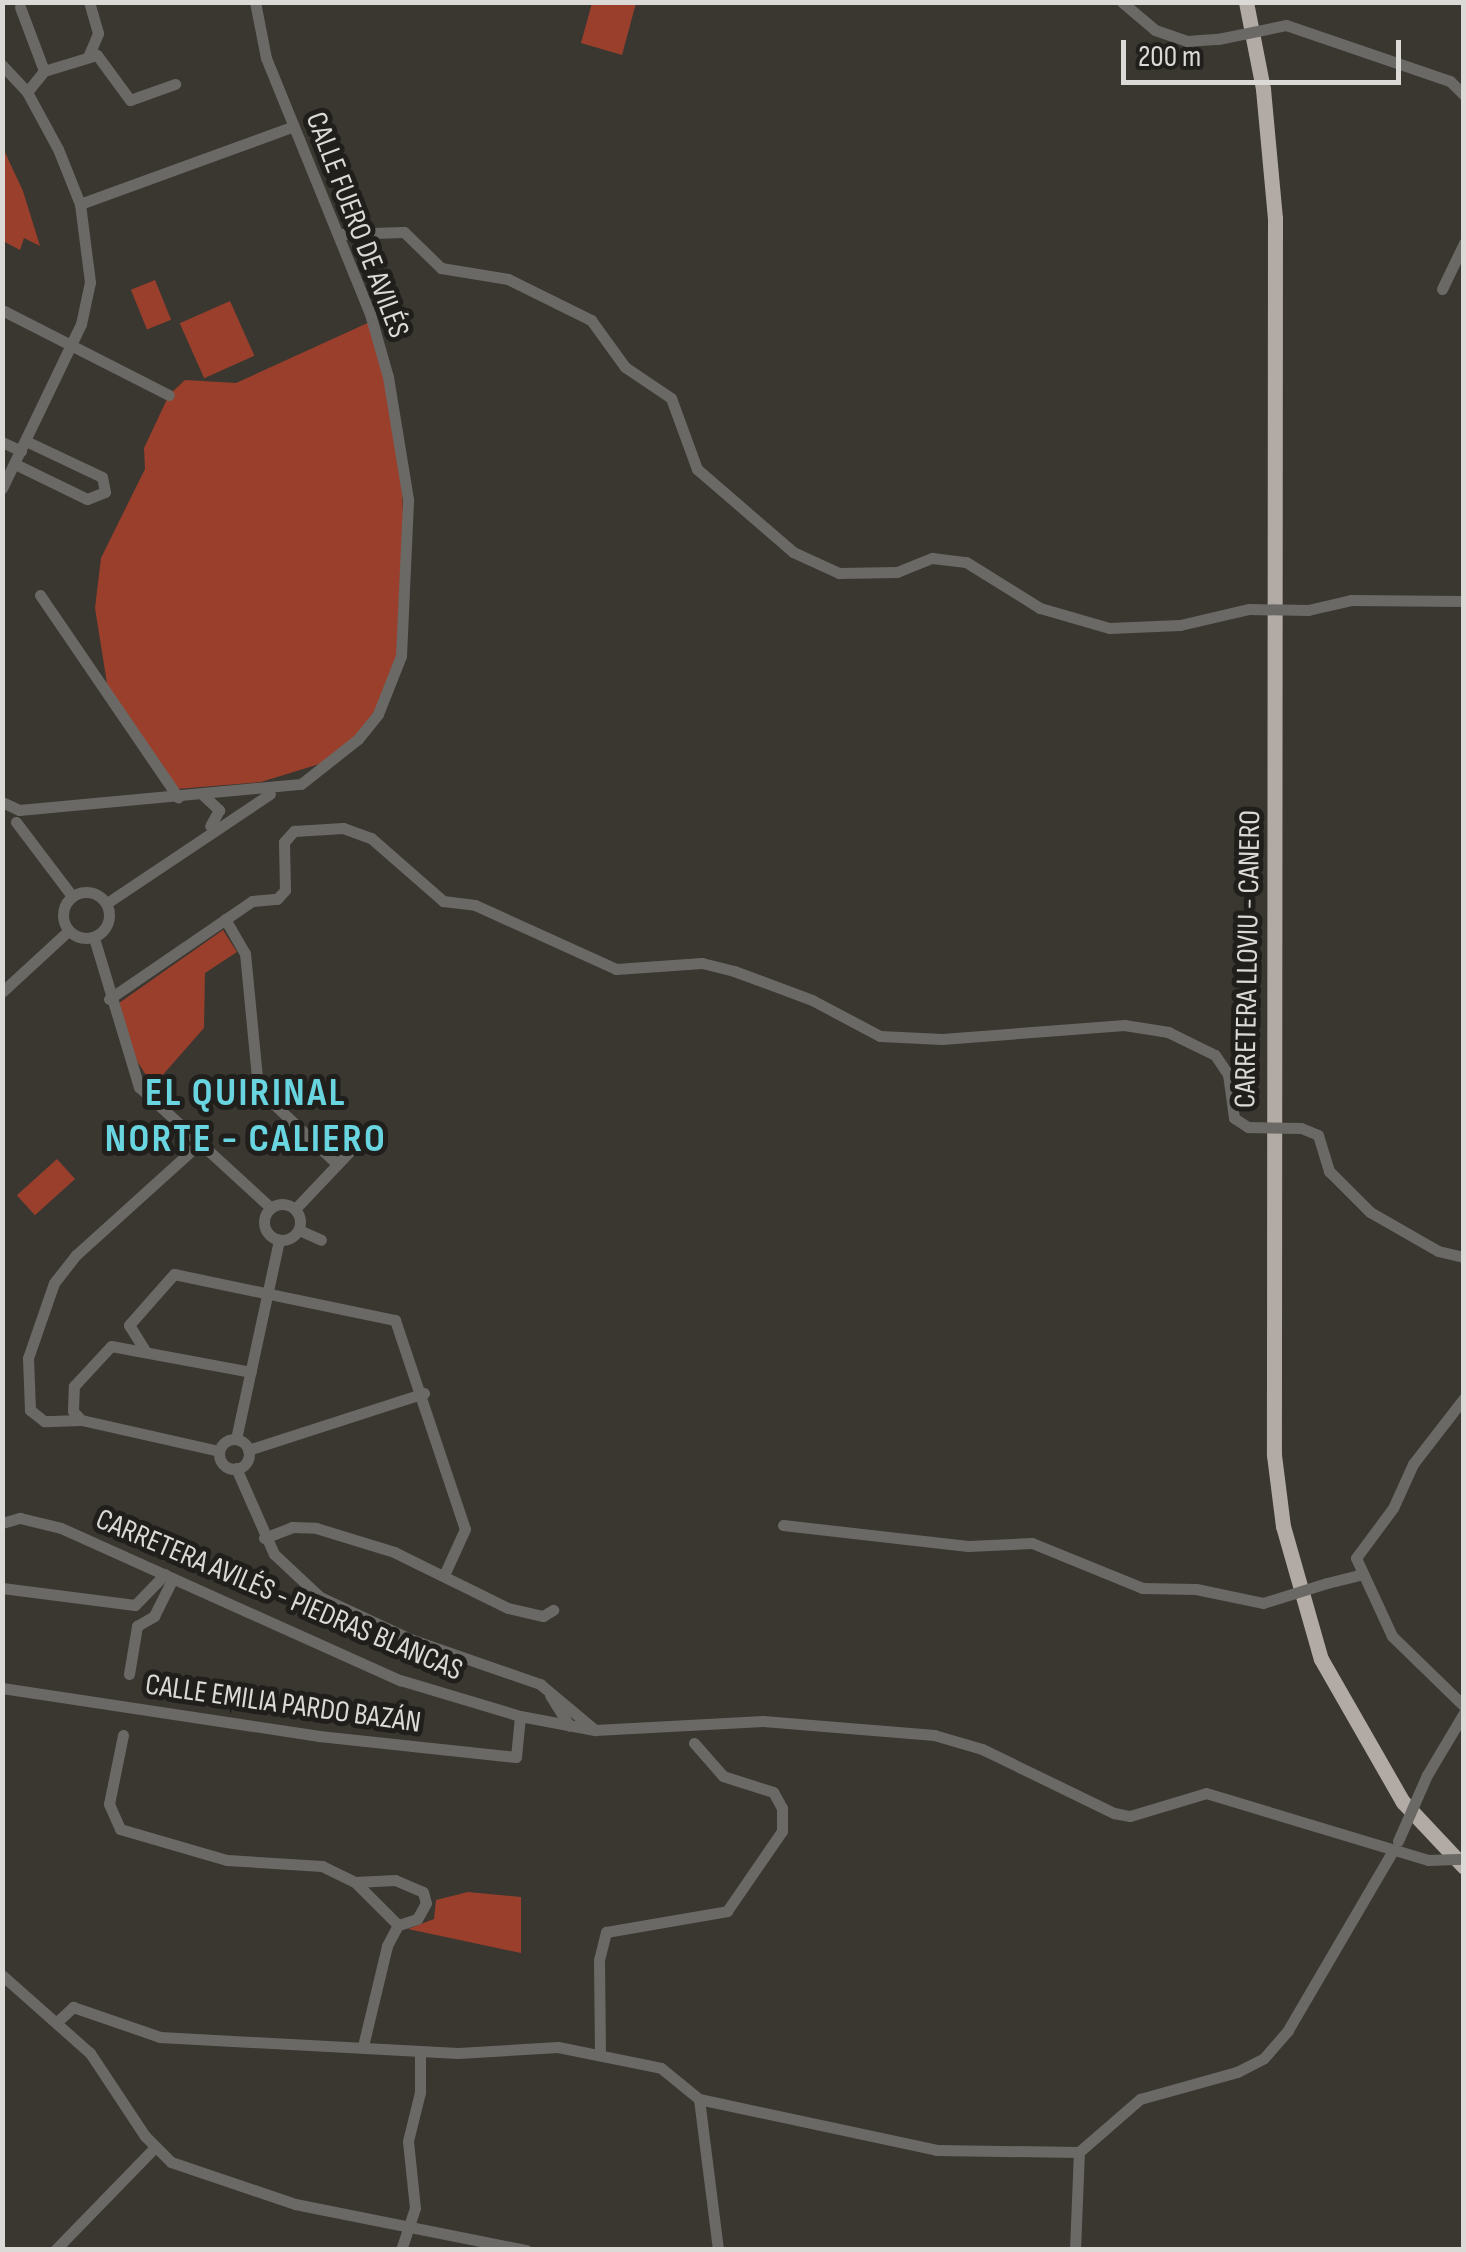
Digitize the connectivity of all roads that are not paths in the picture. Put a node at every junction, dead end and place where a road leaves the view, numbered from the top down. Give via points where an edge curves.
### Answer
1 (89, 2) edge
2 (255, 2) edge
3 (1122, 2) edge
4 (1246, 2) edge
5 (20, 6) dead end
6 (88, 57) junction
7 (2, 65) edge
8 (44, 71) junction
9 (175, 84) dead end
10 (27, 92) junction
11 (1464, 94) edge
12 (292, 126) junction
13 (80, 204) junction
14 (339, 234) junction
15 (1464, 243) edge
16 (1442, 289) dead end
17 (2, 310) edge
18 (72, 346) junction
19 (169, 395) dead end
20 (2, 442) edge
21 (24, 446) junction
22 (15, 464) junction
23 (2, 488) edge
24 (40, 595) dead end
25 (1464, 601) edge
26 (274, 792) junction
27 (204, 796) junction
28 (178, 797) junction
29 (2, 802) edge
30 (18, 816) junction
31 (2, 826) edge
32 (205, 834) junction
33 (72, 896) junction
34 (106, 904) junction
35 (225, 919) junction
36 (68, 931) junction
37 (94, 938) junction
38 (2, 992) edge
39 (109, 999) junction
40 (200, 1143) junction
41 (352, 1148) dead end
42 (338, 1164) junction
43 (271, 1208) junction
44 (295, 1209) junction
45 (298, 1230) junction
46 (280, 1240) junction
47 (322, 1240) dead end
48 (1464, 1257) edge
49 (268, 1294) junction
50 (144, 1349) junction
51 (251, 1372) junction
52 (424, 1393) junction
53 (1464, 1398) edge
54 (81, 1420) junction
55 (236, 1439) junction
56 (248, 1450) junction
57 (220, 1451) junction
58 (236, 1468) junction
59 (2, 1523) edge
60 (783, 1525) dead end
61 (264, 1538) junction
62 (1363, 1574) junction
63 (169, 1576) junction
64 (444, 1576) junction
65 (2, 1588) edge
66 (534, 1614) dead end
67 (129, 1674) dead end
68 (2, 1688) edge
69 (566, 1703) junction
70 (1464, 1706) edge
71 (1464, 1714) edge
72 (520, 1716) junction
73 (541, 1720) junction
74 (569, 1726) junction
75 (595, 1730) junction
76 (123, 1735) dead end
77 (694, 1743) dead end
78 (1394, 1847) junction
79 (1464, 1859) edge
80 (1464, 1867) edge
81 (355, 1882) junction
82 (398, 1924) junction
83 (2, 1975) edge
84 (58, 2021) junction
85 (363, 2046) junction
86 (420, 2052) junction
87 (600, 2055) junction
88 (699, 2099) junction
89 (155, 2147) junction
90 (1078, 2152) junction
91 (410, 2226) junction
92 (55, 2250) edge
93 (400, 2250) edge
94 (526, 2250) edge
95 (718, 2250) edge
96 (1075, 2250) edge

1 - 6 street via 98,32
2 - 12 street, CALLE FUERO DE AVILÉS via 266,58
3 - 11 street, bridge via 1155,30 1188,41 1286,26 1450,81
4 - 80 highway, CARRETERA LLOVIU - CANERO via 1276,218 1274,1455 1283,1526 1320,1659 1403,1802
5 - 8 street
6 - 8 street
6 - 9 street via 106,63 130,100
7 - 10 street
8 - 10 street
10 - 13 street
12 - 13 street
12 - 14 street, CALLE FUERO DE AVILÉS
13 - 18 street via 90,282
14 - 25 street, bridge via 404,232 441,268 508,279 590,320 625,367 672,398 696,469 793,552 839,572 897,572 932,558 966,562 1040,608 1109,628 1180,625 1250,609 1308,610 1351,600
14 - 26 street, CALLE FUERO DE AVILÉS via 370,314 402,442 406,628 390,687 358,739 326,771
15 - 16 street
17 - 18 street
18 - 19 street
18 - 21 street
20 - 21 street
21 - 22 street
21 - 22 street via 102,477 105,492 87,499
22 - 23 street
24 - 28 street
26 - 27 street, CALLE FUERO DE AVILÉS
26 - 32 street
27 - 28 street, CALLE FUERO DE AVILÉS
27 - 32 street via 219,810
28 - 30 street, CALLE FUERO DE AVILÉS
29 - 30 street
30 - 31 street, CALLE FUERO DE AVILÉS
30 - 33 street
32 - 34 street
33 - 34 street via 88,892
33 - 36 street via 63,912
34 - 37 street via 106,928
35 - 39 street
35 - 42 street via 246,953 258,1089
35 - 48 street, bridge via 285,890 284,842 306,826 343,828 370,838 443,900 475,905 616,969 673,962 734,970 880,1036 1124,1026 1168,1032 1215,1054 1228,1074 1234,1118 1248,1128 1301,1128 1318,1135 1329,1171 1370,1212 1438,1251
36 - 37 street
36 - 38 street
37 - 39 street
39 - 40 street via 139,1087
40 - 43 street
40 - 54 street via 54,1283 28,1358 30,1410 44,1421
41 - 42 street
42 - 44 street
43 - 44 street
43 - 46 street via 265,1226
44 - 45 street
45 - 46 street
45 - 47 street
46 - 49 street
49 - 50 street via 174,1274 129,1325
49 - 51 street
49 - 52 street via 395,1320
50 - 51 street
50 - 54 street via 112,1346 82,1374 71,1399
51 - 55 street
52 - 56 street
52 - 64 street via 465,1529
53 - 62 street via 1413,1464 1393,1508 1356,1558
54 - 57 street
55 - 56 street
55 - 57 street
56 - 58 street
57 - 58 street via 224,1465
58 - 61 street
59 - 63 street, CARRETERA AVILÉS - PIEDRAS BLANCAS via 37,1520
60 - 62 street, bridge via 968,1546 1032,1543 1142,1588 1196,1589 1263,1602
61 - 64 street via 292,1527 316,1528
61 - 69 street via 290,1573 320,1597 410,1639 540,1684
62 - 70 street via 1392,1636
63 - 65 street via 135,1605
63 - 67 street via 154,1616 137,1626
63 - 72 street, CARRETERA AVILÉS - PIEDRAS BLANCAS via 435,1694
64 - 66 street
68 - 72 street, CALLE EMILIA PARDO BAZÁN via 320,1736 516,1757
69 - 73 street
69 - 74 street
69 - 75 street
71 - 78 street, bridge
72 - 73 street, CARRETERA AVILÉS - PIEDRAS BLANCAS
73 - 74 street, CARRETERA AVILÉS - PIEDRAS BLANCAS
74 - 75 street, CARRETERA AVILÉS - PIEDRAS BLANCAS
75 - 78 street, CARRETERA AVILÉS - PIEDRAS BLANCAS via 763,1721 934,1735 982,1749 1114,1813 1130,1816 1206,1793
76 - 81 street via 109,1804 120,1828 227,1860 322,1866
77 - 87 street via 723,1776 773,1792 782,1808 782,1831 727,1911 606,1932 598,1960
78 - 79 street, CARRETERA AVILÉS - PIEDRAS BLANCAS, bridge via 1428,1860
78 - 90 street via 1288,2030 1264,2058 1140,2099
81 - 82 street
81 - 82 street via 395,1880 423,1892 427,1898 417,1918
82 - 85 street
83 - 84 street
84 - 85 street via 73,2007 160,2037
84 - 89 street via 106,2072
85 - 86 street
86 - 87 street via 558,2047
86 - 91 street via 420,2092 408,2141
87 - 88 street via 661,2068
88 - 90 street via 936,2150
88 - 95 street
89 - 91 street via 171,2162 242,2191
89 - 92 street
90 - 96 street
91 - 93 street
91 - 94 street

